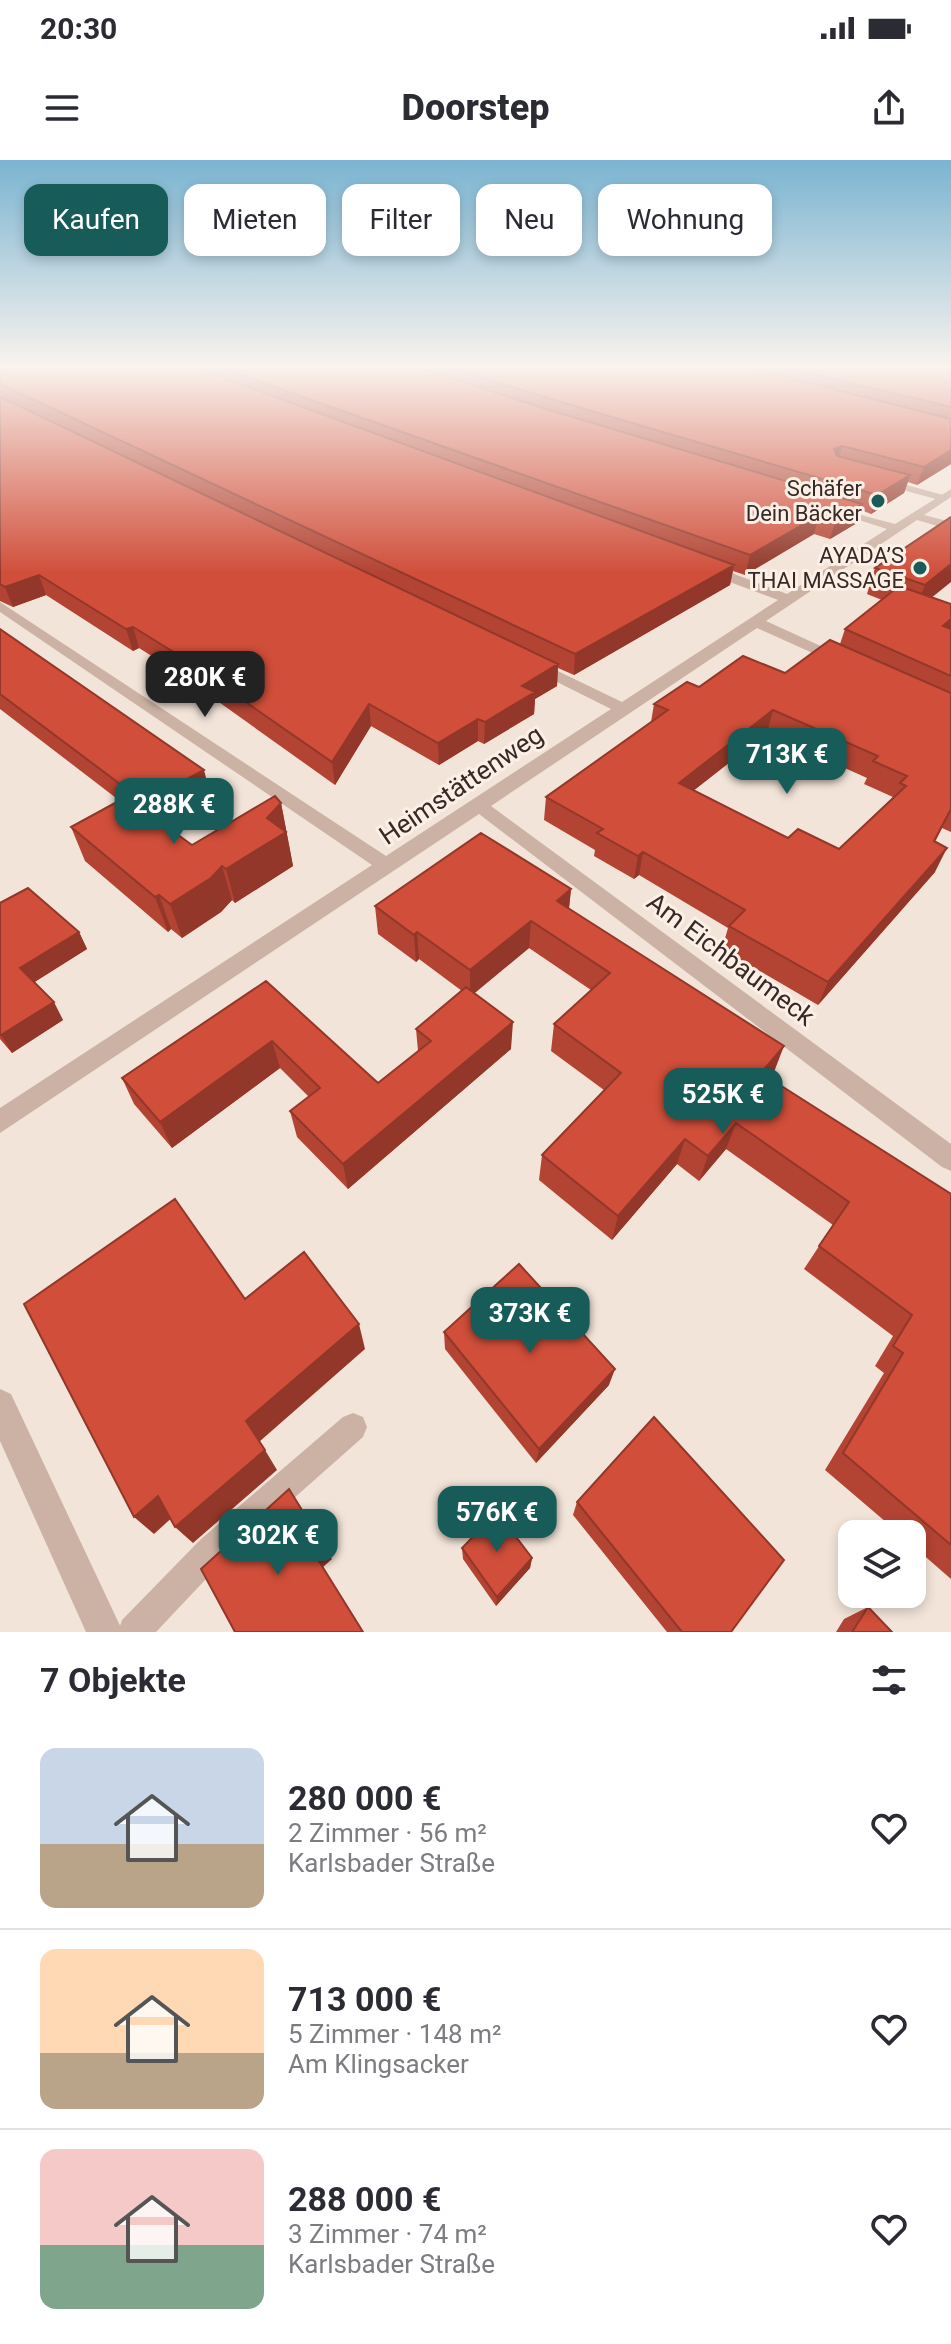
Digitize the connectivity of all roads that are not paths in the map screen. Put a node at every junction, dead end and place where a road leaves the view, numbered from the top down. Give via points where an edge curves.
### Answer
1 (878, 480) edge
2 (947, 495) edge
3 (830, 508) edge
4 (916, 516) junction
5 (951, 526) edge
6 (897, 528) junction
7 (691, 562) edge
8 (789, 600) junction
9 (0, 606) edge
10 (756, 622) junction
11 (517, 656) edge
12 (852, 666) edge
13 (624, 709) junction
14 (478, 805) junction
15 (387, 866) junction
16 (0, 1122) edge
17 (951, 1159) edge
18 (0, 1405) edge
19 (353, 1427) dead end
20 (105, 1632) edge
21 (134, 1632) edge

1 - 2 lane
2 - 4 street, Heimstättenweg
3 - 6 street
4 - 5 street
4 - 6 street, Heimstättenweg
6 - 8 street, Heimstättenweg
7 - 8 street
8 - 10 street, Heimstättenweg
9 - 15 street
10 - 12 street
10 - 13 street, Heimstättenweg
11 - 13 street
13 - 14 street, Heimstättenweg
14 - 15 street, Heimstättenweg
14 - 17 street, Am Eichbaumeck
15 - 16 street, Heimstättenweg
18 - 20 street
19 - 21 lane via 212,1550

